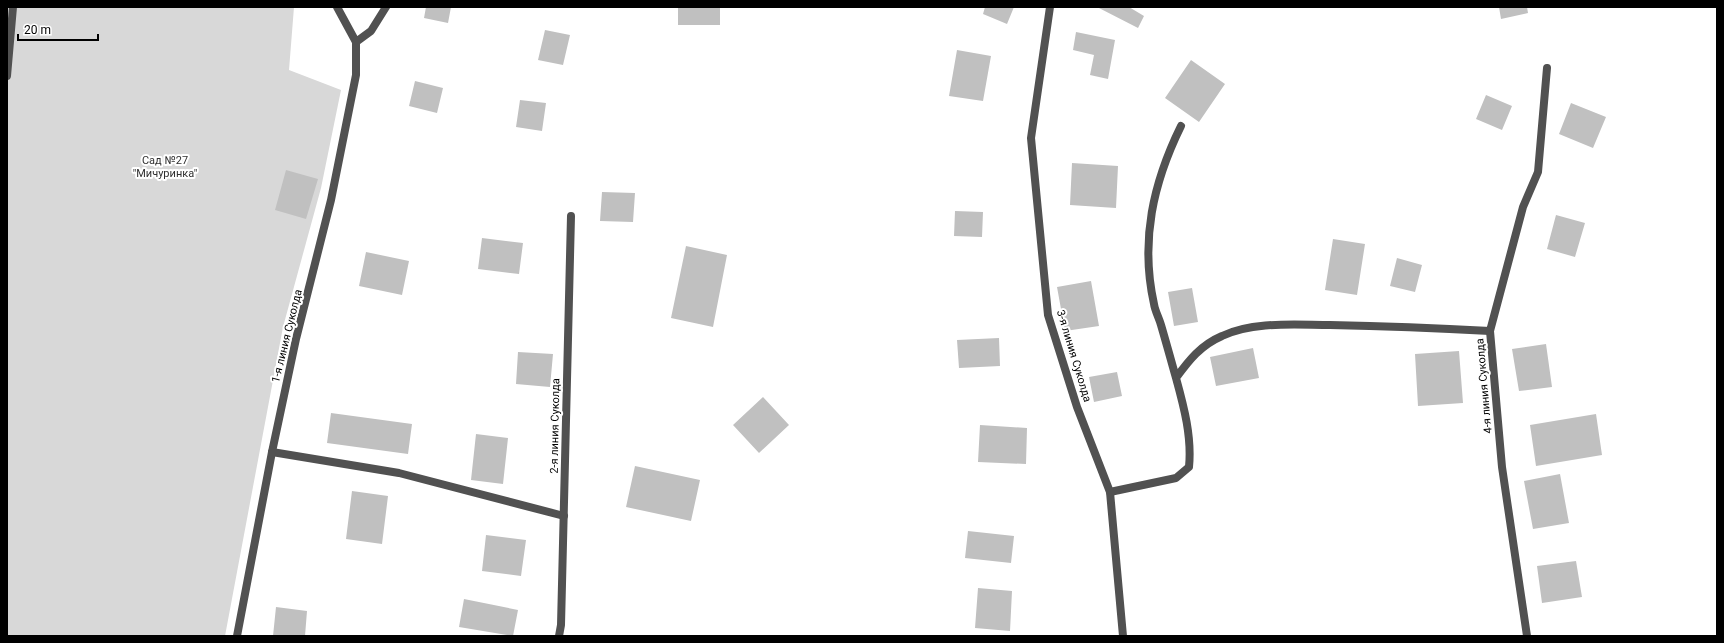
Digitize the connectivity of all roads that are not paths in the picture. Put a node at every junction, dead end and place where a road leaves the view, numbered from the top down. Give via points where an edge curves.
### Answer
1 (13, 7) edge
2 (337, 7) edge
3 (386, 7) edge
4 (1050, 7) edge
5 (356, 42) junction
6 (1547, 68) dead end
7 (7, 76) edge
8 (1181, 126) dead end
9 (571, 216) dead end
10 (1490, 331) junction
11 (1176, 378) junction
12 (272, 452) junction
13 (1110, 492) junction
14 (564, 516) junction
15 (237, 636) edge
16 (559, 636) edge
17 (1122, 636) edge
18 (1527, 636) edge

1 - 7 street
2 - 5 street, 1-я линия Суколда
3 - 5 street via 371,31
4 - 13 street, 3-я линия Суколда via 1031,138 1048,315 1077,407
5 - 12 street, 1-я линия Суколда via 356,75 331,200 296,339
6 - 10 street, 4-я линия Суколда via 1538,172 1523,206
8 - 11 street via 1159,179 1148,232 1154,305
9 - 14 street, 2-я линия Суколда
10 - 11 street via 1403,326 1279,324 1243,329 1223,335 1204,345 1191,357
10 - 18 street, 4-я линия Суколда via 1502,467
11 - 13 street via 1185,410 1191,449 1189,467 1176,478
12 - 14 street via 400,473
12 - 15 street, 1-я линия Суколда
13 - 17 street, 3-я линия Суколда
14 - 16 street, 2-я линия Суколда

